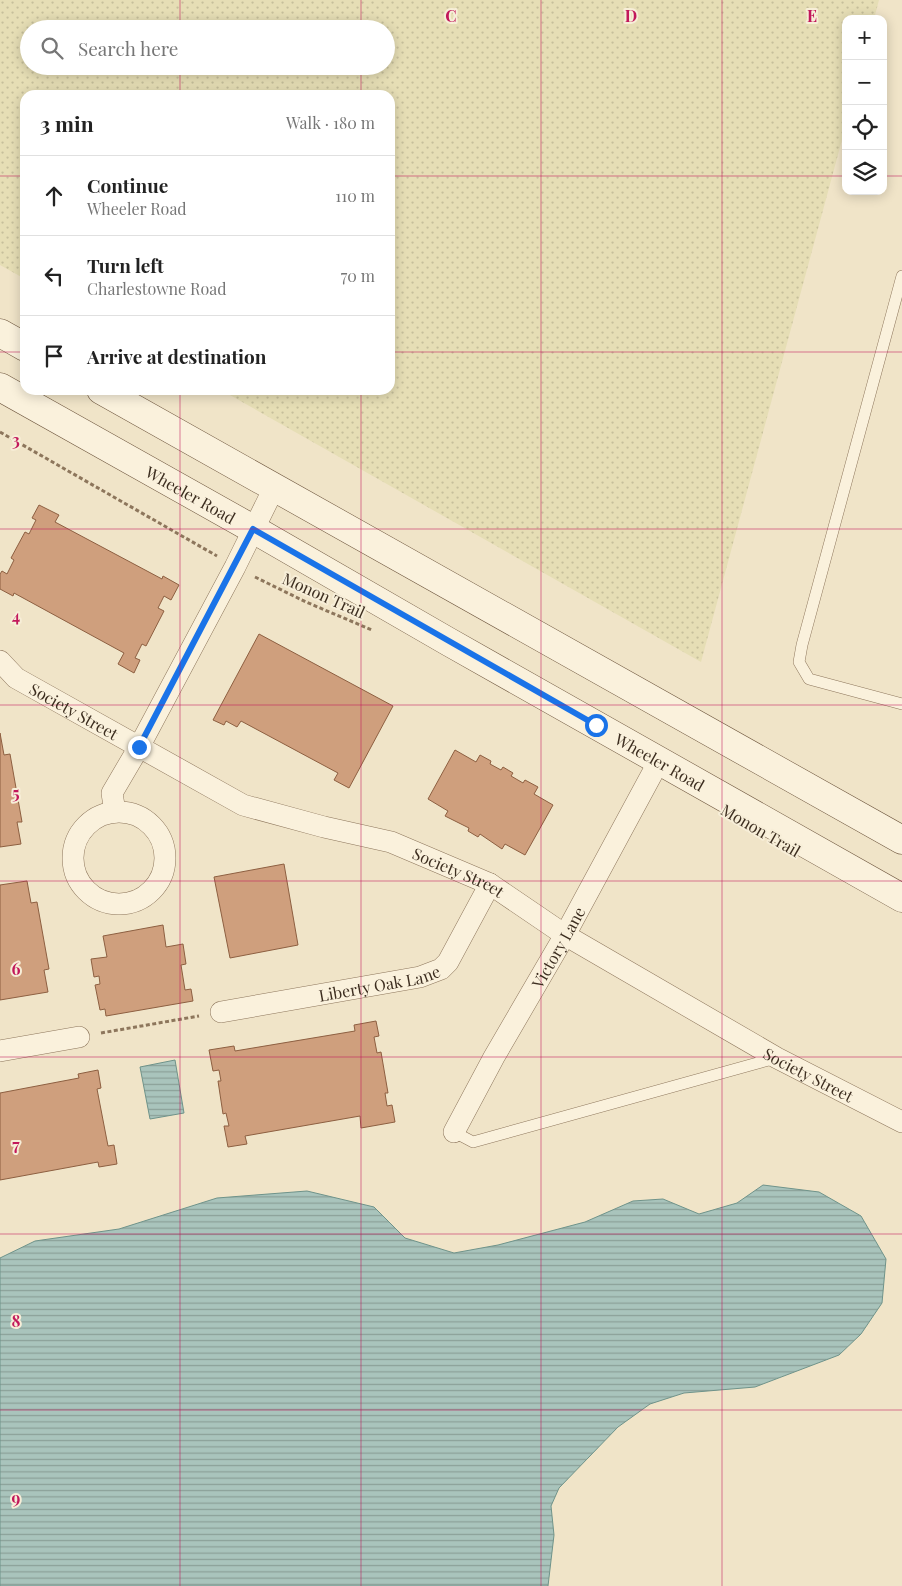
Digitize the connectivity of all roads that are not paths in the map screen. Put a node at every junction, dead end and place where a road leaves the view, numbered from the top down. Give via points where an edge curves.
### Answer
1 (902, 276) edge
2 (0, 333) edge
3 (20, 344) edge
4 (0, 387) edge
5 (110, 395) edge
6 (274, 488) junction
7 (253, 529) junction
8 (0, 661) edge
9 (902, 704) edge
10 (139, 747) junction
11 (659, 761) junction
12 (115, 812) junction
13 (902, 840) edge
14 (490, 884) junction
15 (902, 898) edge
16 (565, 935) junction
17 (221, 1012) road end
18 (79, 1037) road end
19 (0, 1052) edge
20 (777, 1058) junction
21 (902, 1122) edge
22 (454, 1132) joint

1 - 9 lane via 799,662 809,679
2 - 3 street
4 - 7 street, Wheeler Road
5 - 6 street
6 - 7 street
6 - 13 street
7 - 10 street
7 - 11 street, Wheeler Road
8 - 10 street, Society Street via 16,678
10 - 12 street via 112,793
10 - 14 street, Society Street via 243,805 391,842
11 - 15 street, Wheeler Road
11 - 16 street, Victory Lane
12 - 12 street via 88,823 74,848 73,867 81,885 95,898 122,904 141,899 155,886 164,859 161,840 150,825 134,815
14 - 16 street, Society Street
14 - 17 street, Liberty Oak Lane via 448,962 435,971 420,977
16 - 20 street, Society Street
16 - 22 street, Victory Lane via 526,998
18 - 19 street
20 - 21 street, Society Street
20 - 22 lane via 473,1142

